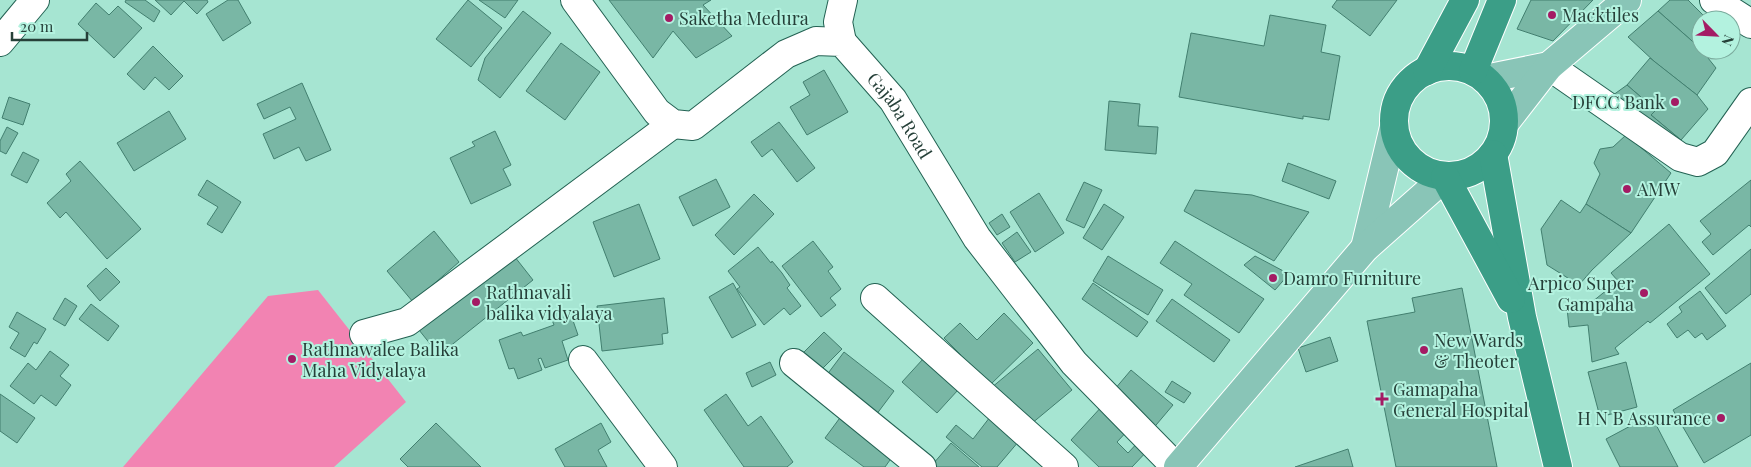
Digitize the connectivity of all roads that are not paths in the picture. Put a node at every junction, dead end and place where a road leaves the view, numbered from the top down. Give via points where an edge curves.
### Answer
1 (36, 0) edge
2 (576, 0) edge
3 (843, 0) edge
4 (1465, 0) edge
5 (1502, 0) edge
6 (1627, 0) edge
7 (1714, 0) edge
8 (1751, 24) edge
9 (0, 42) edge
10 (842, 42) junction
11 (1548, 66) junction
12 (1427, 71) junction
13 (1479, 75) junction
14 (1751, 102) edge
15 (673, 124) junction
16 (1504, 124) junction
17 (1394, 127) junction
18 (1494, 154) junction
19 (1444, 177) junction
20 (1365, 248) junction
21 (875, 298) dead end
22 (1522, 317) junction
23 (364, 334) dead end
24 (583, 360) dead end
25 (794, 363) dead end
26 (663, 467) edge
27 (922, 467) edge
28 (1064, 467) edge
29 (1177, 467) edge
30 (1558, 467) edge

1 - 9 street
2 - 15 street via 656,112
3 - 10 street via 838,22
4 - 12 highway
5 - 13 highway
6 - 11 main road
7 - 8 street
10 - 15 street via 816,41 786,54 693,126
10 - 29 street, Gajaba Road via 893,100 977,238 1074,363
11 - 13 main road
11 - 14 street via 1680,157 1698,162 1715,153
11 - 16 main road
12 - 13 highway via 1450,66 1462,67
12 - 17 highway via 1405,88 1398,100
13 - 16 highway via 1494,88 1500,99
15 - 23 street via 407,322
16 - 18 highway via 1503,135
17 - 19 highway via 1405,155 1416,166
17 - 20 main road
18 - 19 highway via 1472,172
18 - 22 highway
19 - 20 main road
19 - 22 highway
20 - 29 main road
21 - 28 street
22 - 30 highway
24 - 26 street
25 - 27 street

